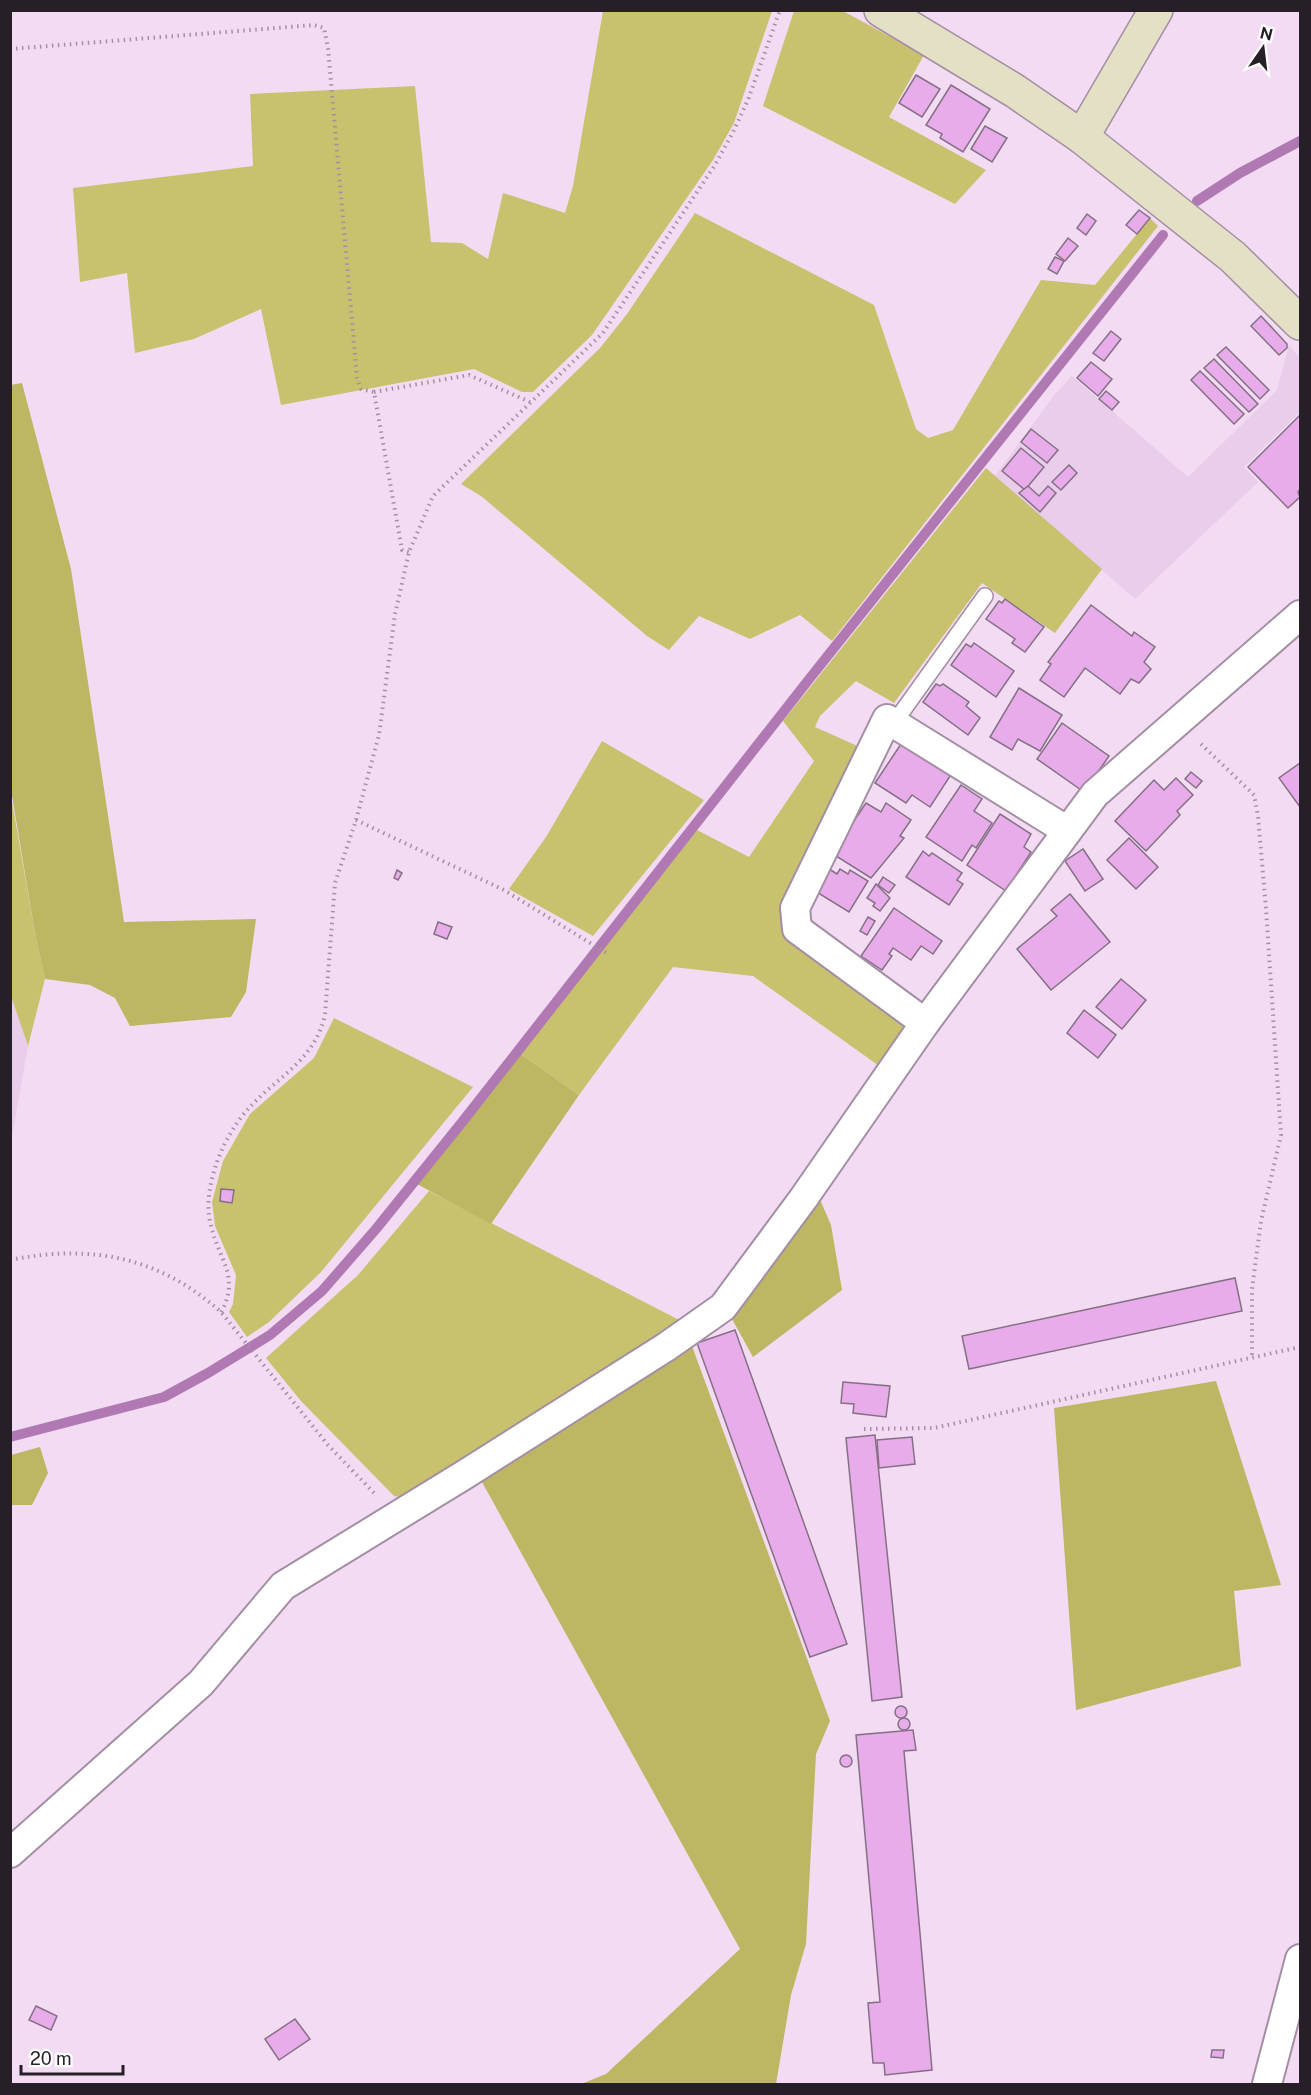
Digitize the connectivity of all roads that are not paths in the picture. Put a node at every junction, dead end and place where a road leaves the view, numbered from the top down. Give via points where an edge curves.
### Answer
1 (881, 10) edge
2 (1156, 10) edge
3 (1082, 137) junction
4 (1300, 323) edge
5 (985, 596) dead end
6 (1300, 615) edge
7 (894, 723) junction
8 (1066, 830) junction
9 (925, 1023) junction
10 (10, 1853) edge
11 (1300, 1959) edge
12 (1267, 2085) edge

1 - 3 street via 1015,91
2 - 3 street
3 - 4 street via 1233,257
5 - 7 lane
6 - 8 street via 1095,794
7 - 8 street
7 - 9 street via 886,719 795,908 797,929
8 - 9 street
9 - 10 street via 723,1307 666,1347 283,1587 201,1683
11 - 12 street

